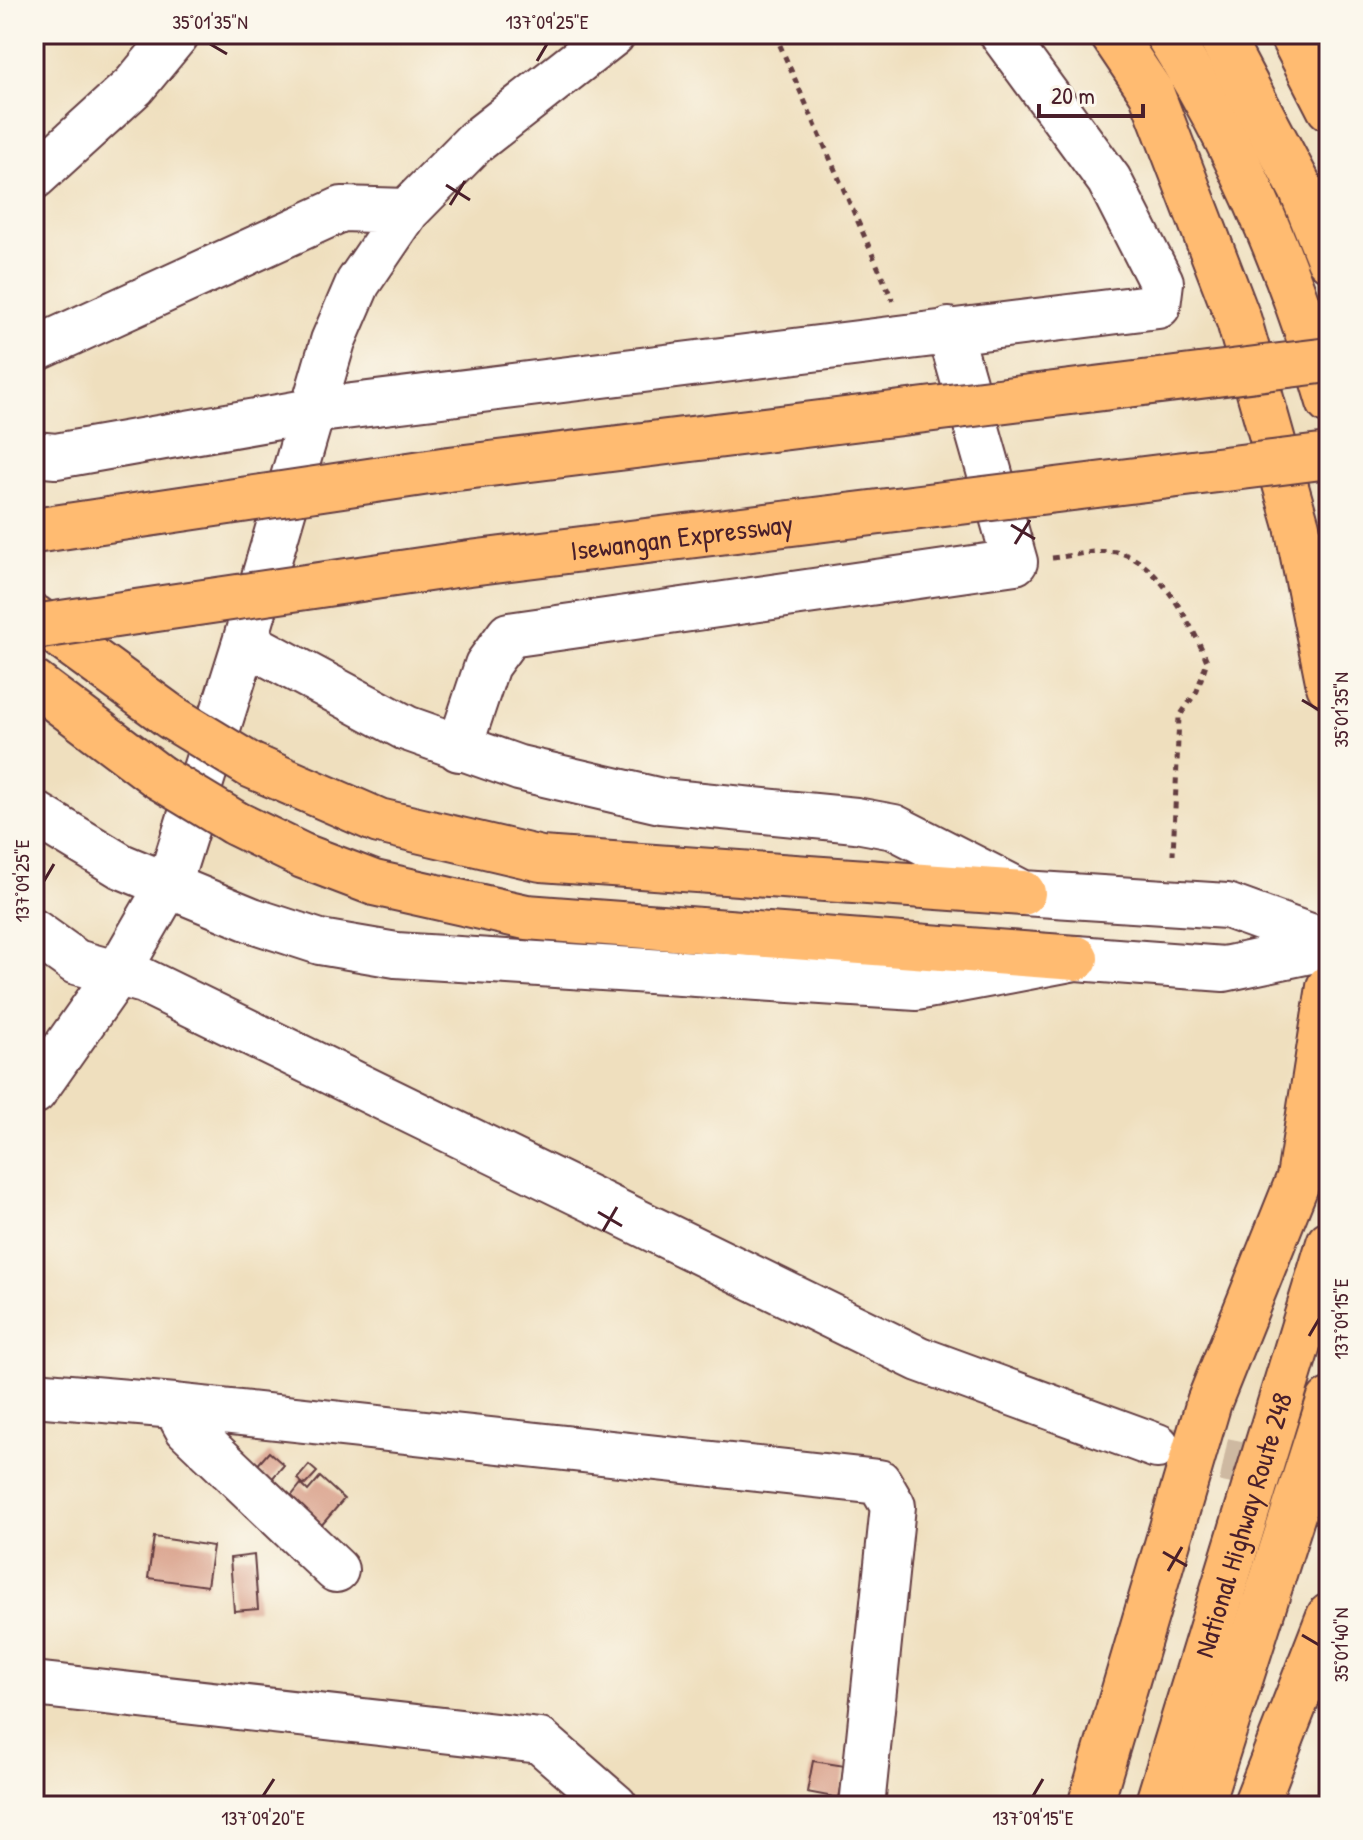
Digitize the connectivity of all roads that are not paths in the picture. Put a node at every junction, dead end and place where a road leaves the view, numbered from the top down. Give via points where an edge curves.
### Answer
1 (177, 34) edge
2 (613, 34) edge
3 (1002, 34) edge
4 (1112, 34) edge
5 (1167, 34) edge
6 (1219, 34) edge
7 (1291, 34) edge
8 (1329, 108) edge
9 (34, 177) edge
10 (407, 211) junction
11 (1329, 259) edge
12 (928, 332) junction
13 (34, 350) edge
14 (1329, 360) edge
15 (1329, 402) edge
16 (312, 411) junction
17 (34, 454) edge
18 (1329, 456) edge
19 (1329, 467) edge
20 (1171, 476) junction
21 (34, 531) edge
22 (34, 617) edge
23 (34, 627) edge
24 (245, 642) junction
25 (34, 683) edge
26 (1329, 686) edge
27 (459, 749) junction
28 (34, 813) edge
29 (169, 884) junction
30 (1023, 893) junction
31 (34, 932) edge
32 (1329, 945) edge
33 (1076, 958) junction
34 (117, 974) junction
35 (1329, 987) edge
36 (34, 1092) edge
37 (1329, 1243) edge
38 (34, 1394) edge
39 (1329, 1401) edge
40 (175, 1406) junction
41 (1157, 1446) tunnel mouth
42 (336, 1570) dead end
43 (1329, 1616) edge
44 (1307, 1680) junction
45 (34, 1684) edge
46 (615, 1806) edge
47 (862, 1806) edge
48 (1090, 1806) edge
49 (1157, 1806) edge
50 (1200, 1806) edge
51 (1255, 1806) edge
52 (1280, 1806) edge

1 - 9 street via 134,86
2 - 10 street via 475,142
3 - 12 street via 1109,180 1161,282 1158,306
4 - 26 highway via 1151,92 1239,321 1297,526
5 - 15 highway via 1204,93 1299,301
6 - 11 highway via 1301,189
7 - 8 highway
10 - 13 street via 342,209
10 - 16 street via 358,283
12 - 16 street
12 - 27 street via 1015,562 509,635 487,665
14 - 21 highway, bridge via 464,467
16 - 17 street via 56,456
16 - 24 street
18 - 20 highway, Isewangan Expressway, bridge
19 - 20 highway, bridge
20 - 23 highway, Isewangan Expressway, bridge via 494,559
22 - 30 highway, bridge via 171,717 250,765 379,821 541,859
24 - 27 street via 348,700
24 - 29 street
25 - 33 highway, bridge via 159,777 235,823 374,883 526,917
27 - 30 street via 661,801 894,827
28 - 29 street via 121,866
29 - 33 street via 320,942 396,955 917,988
29 - 34 street
30 - 32 street via 1227,906
31 - 34 street via 76,962
32 - 33 street via 1224,969
34 - 36 street
34 - 41 street via 144,981 919,1359
35 - 48 highway via 1299,1178 1209,1402
37 - 49 highway, National Highway Route 248
38 - 40 street
39 - 50 highway, National Highway Route 248
40 - 42 street via 187,1428
40 - 47 street via 879,1482 893,1506
43 - 44 highway
44 - 51 highway
44 - 52 highway via 1301,1743
45 - 46 street via 540,1741

